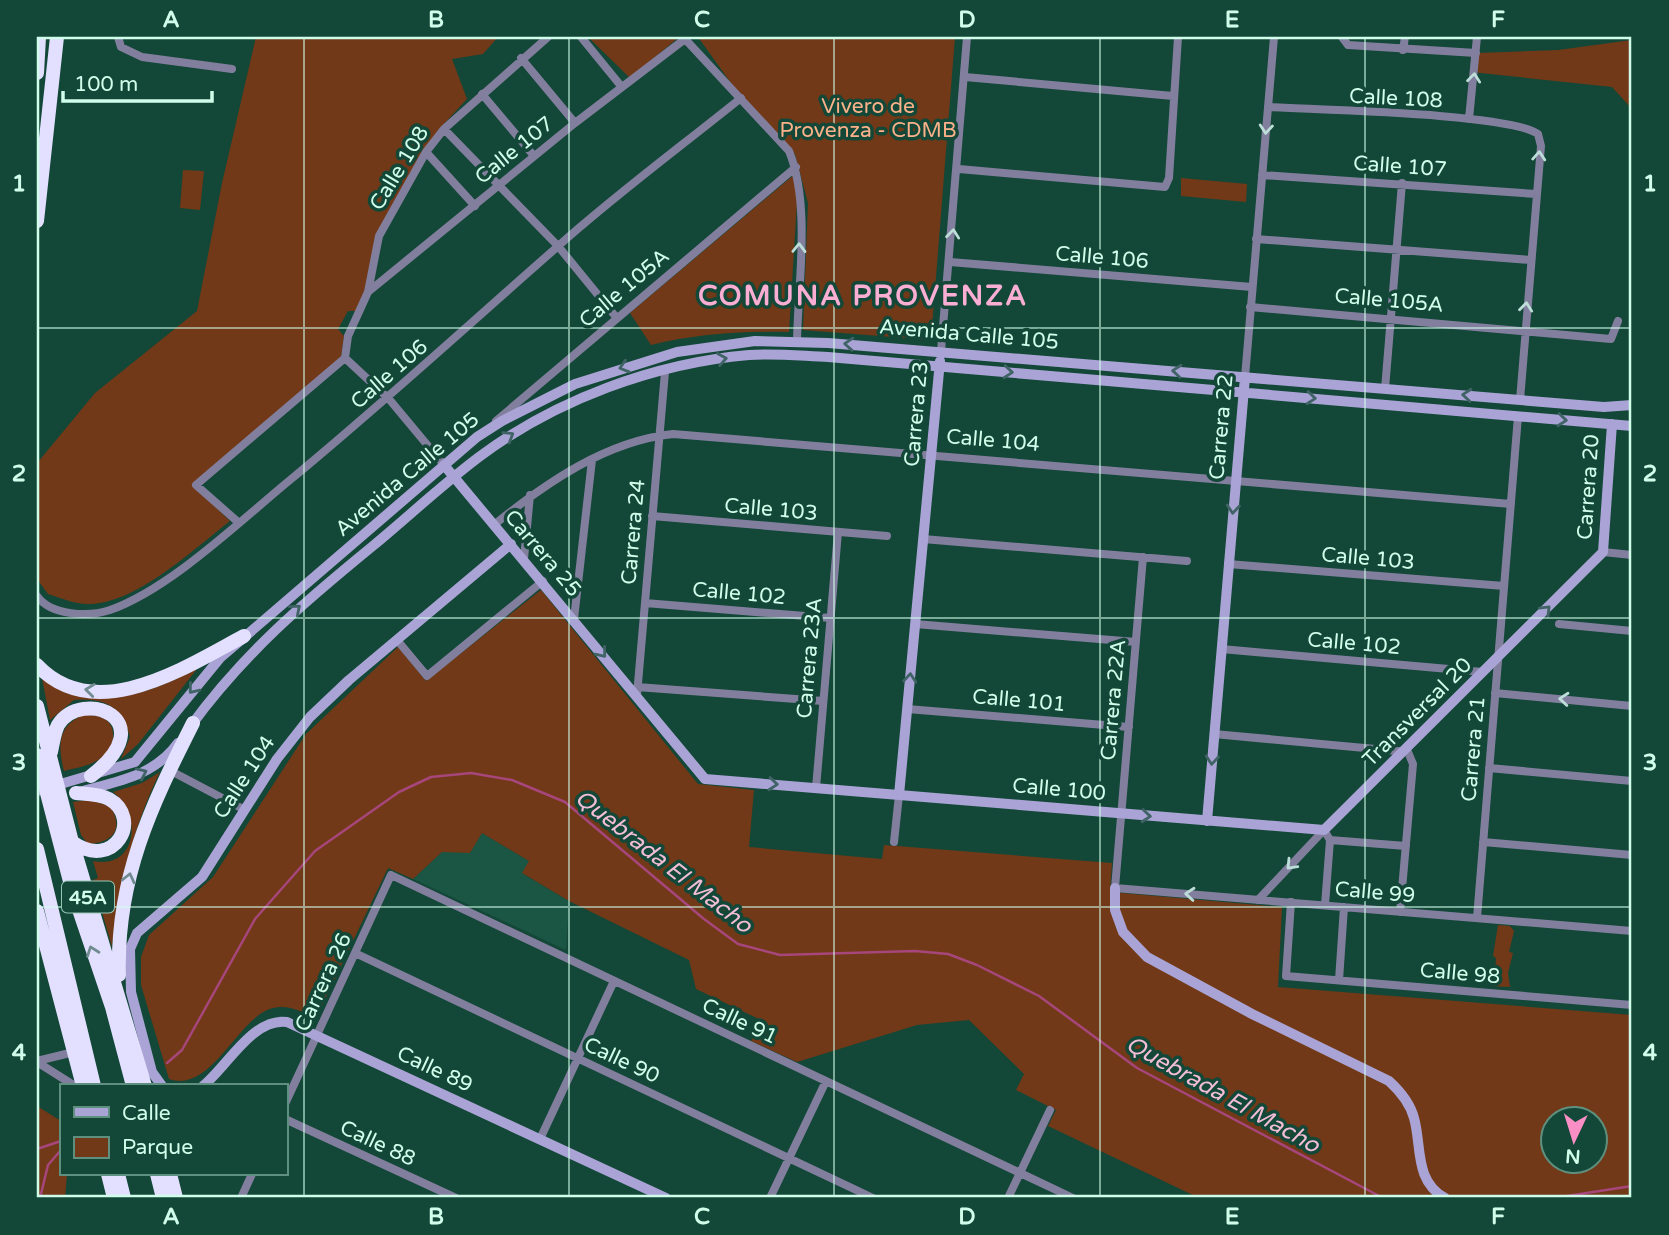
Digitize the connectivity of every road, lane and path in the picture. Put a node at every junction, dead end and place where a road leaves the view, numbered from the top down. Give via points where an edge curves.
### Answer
1 (39, 37) edge
2 (57, 37) edge
3 (118, 37) edge
4 (548, 37) edge
5 (581, 37) edge
6 (967, 37) edge
7 (1178, 37) edge
8 (1273, 37) edge
9 (1342, 37) edge
10 (1405, 37) edge
11 (1477, 37) edge
12 (1404, 50) junction
13 (1476, 53) junction
14 (522, 58) junction
15 (232, 69) dead end
16 (37, 73) edge
17 (965, 77) junction
18 (621, 86) junction
19 (482, 94) junction
20 (1173, 96) junction
21 (741, 98) junction
22 (1268, 107) junction
23 (1469, 119) junction
24 (575, 123) junction
25 (444, 129) junction
26 (426, 152) junction
27 (534, 156) junction
28 (796, 167) junction
29 (959, 169) junction
30 (1262, 175) junction
31 (1402, 183) junction
32 (498, 185) junction
33 (1536, 194) junction
34 (474, 206) junction
35 (37, 214) edge
36 (37, 221) edge
37 (1256, 239) junction
38 (558, 246) junction
39 (1398, 252) junction
40 (1531, 260) junction
41 (950, 262) junction
42 (1252, 287) junction
43 (368, 292) junction
44 (1250, 307) junction
45 (616, 317) junction
46 (1391, 317) junction
47 (1618, 321) dead end
48 (1524, 330) junction
49 (797, 341) junction
50 (941, 351) junction
51 (345, 358) junction
52 (940, 366) junction
53 (664, 372) junction
54 (1245, 377) junction
55 (1385, 388) junction
56 (1243, 392) junction
57 (389, 399) junction
58 (1520, 400) junction
59 (1632, 405) edge
60 (1518, 416) junction
61 (1612, 424) junction
62 (1632, 426) edge
63 (659, 435) junction
64 (477, 437) junction
65 (932, 454) junction
66 (593, 460) junction
67 (444, 465) junction
68 (455, 477) junction
69 (1236, 481) junction
70 (530, 495) junction
71 (1511, 504) junction
72 (652, 516) junction
73 (239, 522) junction
74 (495, 524) junction
75 (838, 532) junction
76 (887, 536) dead end
77 (923, 539) junction
78 (512, 544) junction
79 (1603, 552) junction
80 (1632, 555) edge
81 (1143, 557) junction
82 (524, 559) junction
83 (1187, 561) dead end
84 (1228, 564) junction
85 (543, 581) junction
86 (1504, 586) junction
87 (37, 596) edge
88 (645, 603) junction
89 (830, 618) junction
90 (574, 619) junction
91 (915, 624) junction
92 (1559, 624) dead end
93 (1632, 631) edge
94 (244, 636) junction
95 (397, 640) junction
96 (1136, 642) junction
97 (1221, 649) junction
98 (1498, 659) junction
99 (37, 665) edge
100 (1484, 673) junction
101 (637, 691) junction
102 (1495, 693) junction
103 (823, 701) junction
104 (1632, 706) edge
105 (37, 709) edge
106 (907, 709) junction
107 (193, 723) junction
108 (1129, 727) junction
109 (1214, 734) junction
110 (1405, 750) junction
111 (43, 755) edge
112 (1489, 768) junction
113 (169, 770) junction
114 (90, 776) junction
115 (705, 779) joint
116 (1632, 781) edge
117 (75, 787) junction
118 (816, 788) junction
119 (37, 791) edge
120 (899, 795) junction
121 (37, 804) edge
122 (245, 810) junction
123 (1121, 813) junction
124 (1206, 821) junction
125 (1327, 835) junction
126 (72, 842) junction
127 (894, 842) dead end
128 (1483, 842) junction
129 (1406, 846) junction
130 (37, 849) edge
131 (1632, 855) edge
132 (391, 875) joint
133 (1115, 888) junction
134 (1258, 900) junction
135 (1291, 902) junction
136 (1325, 905) junction
137 (1344, 907) junction
138 (37, 911) edge
139 (1400, 912) junction
140 (1477, 918) junction
141 (1632, 931) edge
142 (355, 953) junction
143 (1339, 980) junction
144 (614, 981) junction
145 (120, 994) junction
146 (1632, 1005) edge
147 (318, 1035) junction
148 (74, 1052) junction
149 (578, 1059) junction
150 (37, 1061) edge
151 (826, 1081) junction
152 (72, 1084) edge
153 (82, 1084) edge
154 (94, 1084) edge
155 (132, 1084) edge
156 (144, 1084) edge
157 (161, 1084) edge
158 (206, 1084) edge
159 (287, 1100) edge
160 (1050, 1110) dead end
161 (287, 1120) edge
162 (540, 1139) junction
163 (789, 1159) junction
164 (1020, 1173) junction
165 (108, 1176) edge
166 (118, 1176) edge
167 (158, 1176) edge
168 (170, 1176) edge
169 (251, 1176) edge
170 (242, 1196) edge
171 (114, 1198) edge
172 (124, 1198) edge
173 (163, 1198) edge
174 (176, 1198) edge
175 (253, 1198) edge
176 (456, 1198) edge
177 (666, 1198) edge
178 (770, 1198) edge
179 (873, 1198) edge
180 (1008, 1198) edge
181 (1073, 1198) edge
182 (1445, 1198) edge

1 - 16 highway
2 - 35 highway
3 - 15 street via 121,47 142,57
4 - 14 street, Calle 108
5 - 18 street
6 - 17 street, Carrera 23
7 - 20 street
8 - 22 street, Carrera 22
9 - 12 street via 1348,45
10 - 12 street
11 - 13 street
12 - 13 street
23 -> 13 street
14 - 19 street, Calle 108
14 - 24 street
17 - 20 street
17 - 29 street, Carrera 23
18 - 21 street, Calle 107 via 685,39
18 - 24 street, Calle 107
19 - 25 street, Calle 108
19 - 27 street
20 - 29 street via 1166,184 1153,189
21 - 28 street via 789,151
21 - 38 street, Calle 106
22 - 23 street, Calle 108
22 -> 30 street, Carrera 22
33 -> 23 street, Calle 108 via 1538,135
24 - 27 street, Calle 107
25 - 26 street, Calle 108
25 - 32 street
26 - 34 street
26 - 43 street, Calle 108 via 379,236
27 - 32 street, Calle 107
28 - 45 street, Calle 105A
49 -> 28 street via 800,200
41 -> 29 street, Carrera 23
30 - 31 street, Calle 107
30 - 37 street, Carrera 22
31 - 33 street, Calle 107
31 - 39 street
32 - 34 street, Calle 107
32 - 38 street
33 - 40 street
34 - 43 street, Calle 107
35 - 36 highway
37 - 39 street
37 - 42 street, Carrera 22
38 - 45 street
38 - 57 street, Calle 106
39 - 40 street
39 - 46 street
48 -> 40 street
41 - 42 street, Calle 106
41 - 50 street, Carrera 23
42 - 44 street, Carrera 22
43 - 51 street, Calle 108 via 348,336
44 - 46 street, Calle 105A
44 - 54 street, Carrera 22
45 - 64 street, Calle 105A
46 - 48 street, Calle 105A
46 - 55 street
47 - 48 street, Calle 105A via 1611,339
48 - 58 street
50 -> 49 street, Avenida Calle 105
49 -> 64 street, Avenida Calle 105 via 730,342 633,364 550,395
50 - 52 street, Carrera 23
54 -> 50 street, Avenida Calle 105
51 - 57 street, Carrera 25
51 - 73 street via 196,485
53 -> 52 street, Avenida Calle 105 via 763,354
52 -> 56 street, Avenida Calle 105
52 - 65 street, Carrera 23
53 - 63 street, Carrera 24
68 -> 53 street, Avenida Calle 105 via 549,414 607,389
54 - 55 street, Avenida Calle 105
54 - 56 street, Carrera 22
58 -> 55 street, Avenida Calle 105
56 -> 60 street, Avenida Calle 105
56 - 69 street, Carrera 22
57 - 67 street, Carrera 25
57 - 73 street, Calle 106
58 - 59 street, Avenida Calle 105 via 1617,408
60 -> 61 street, Avenida Calle 105
60 - 71 street, Carrera 21
61 - 62 street, Avenida Calle 105
61 - 79 street, Carrera 20
63 - 65 street, Calle 104
63 - 66 street, Calle 104
63 - 72 street, Carrera 24
64 - 67 street, Avenida Calle 105
65 - 69 street, Calle 104
65 - 77 street, Carrera 23
66 - 70 street, Calle 104
66 - 90 street
67 - 68 street, Carrera 25
67 - 94 street, Avenida Calle 105
68 - 74 street, Carrera 25
107 -> 68 street, Avenida Calle 105 via 265,639
69 - 71 street, Calle 104
69 -> 84 street, Carrera 22
70 - 74 street, Calle 104
70 - 82 street
71 - 86 street, Carrera 21
72 - 75 street, Calle 103
72 - 88 street, Carrera 24
73 - 87 street, Calle 106 via 166,578 110,610 63,611 49,607
74 - 78 street, Carrera 25
75 - 76 street, Calle 103
75 - 89 street, Carrera 23A
77 - 81 street
77 - 91 street, Carrera 23
78 - 82 street, Carrera 25
78 - 95 street, Calle 104
79 - 80 street
98 -> 79 street, Transversal 20
81 - 83 street
81 - 96 street, Carrera 22A
82 - 85 street, Carrera 25
84 - 86 street, Calle 103
84 - 97 street, Carrera 22
85 - 90 street, Carrera 25
85 - 95 street via 427,676
86 - 98 street, Carrera 21
88 - 89 street, Calle 102
88 - 101 street, Carrera 24
89 - 103 street, Carrera 23A
90 -> 101 street, Carrera 25
91 - 96 street
106 -> 91 street, Carrera 23
92 - 93 street
94 -> 99 highway via 173,673 119,690 74,688
94 -> 114 street, Avenida Calle 105 via 205,674 140,758
95 - 122 street, Calle 104 via 301,727
96 - 108 street, Carrera 22A
97 - 100 street, Calle 102
97 - 109 street, Carrera 22
98 - 100 street, Transversal 20
98 - 102 street, Carrera 21
100 - 110 street, Transversal 20
101 - 103 street
101 - 115 street, Carrera 25
104 -> 102 street
102 - 112 street, Carrera 21
103 - 118 street, Carrera 23A
105 - 111 highway, 45A
106 - 108 street, Calle 101
106 - 120 street, Carrera 23
107 - 113 highway
117 -> 107 street, Avenida Calle 105 via 128,779 153,768
108 - 123 street, Carrera 22A
109 - 110 street
109 -> 124 street, Carrera 22
110 - 125 street, Transversal 20
110 - 129 street via 1413,764
111 - 114 highway via 67,716 86,708 103,710 117,720 121,739 115,755
111 - 126 highway, 45A
155 -> 111 highway, 45A via 72,889
112 - 116 street
112 - 128 street, Carrera 21
113 - 122 street
145 -> 113 highway via 120,927 128,883 142,829
114 - 117 street, Avenida Calle 105
115 -> 118 street, Calle 100
117 - 119 street, Avenida Calle 105
117 - 121 street, Avenida Calle 105
117 - 126 highway via 109,800 120,811 124,826 118,841 106,851 90,852
118 - 120 street, Calle 100
120 - 123 street, Calle 100
120 - 127 street
122 - 157 street, Calle 104 via 193,888 141,928 131,943 131,992 152,1072
123 -> 124 street, Calle 100
123 - 133 street, Carrera 22A
124 - 125 street, Calle 100
125 - 129 street, Calle 100
125 -> 134 street, Transversal 20
125 - 136 street
126 - 145 highway, 45A
128 - 131 street
128 - 140 street, Carrera 21
129 - 139 street
130 - 154 highway, 45A
132 - 142 street, Carrera 26
132 - 144 street, Calle 91
134 -> 133 street, Calle 99
133 - 182 street via 1115,910 1123,932 1147,957 1389,1081 1414,1117 1425,1176
134 - 135 street, Calle 99
135 - 136 street, Calle 99
135 - 143 street, Calle 98 via 1286,976
136 - 137 street, Calle 99
137 - 139 street, Calle 99
137 - 143 street
138 - 148 highway, 45A
139 - 140 street, Calle 99
140 - 141 street, Calle 99
142 - 147 street, Carrera 26
142 - 149 street, Calle 90
143 - 146 street, Calle 98
144 - 149 street
144 - 151 street, Calle 91
145 - 156 highway, 45A
147 - 158 street, Calle 89 via 287,1022 270,1023
147 - 159 street, Carrera 26
147 - 162 street, Calle 89
148 - 150 street
148 - 153 highway, 45A
149 - 162 street
149 - 163 street, Calle 90
150 - 152 street
151 - 163 street
151 - 164 street, Calle 91
160 - 164 street
161 - 176 street, Calle 88
162 - 177 street, Calle 89
163 - 178 street
163 - 179 street, Calle 90
164 - 180 street
164 - 181 street, Calle 91
165 - 171 highway
166 - 172 highway
167 - 173 highway
168 - 174 highway
169 - 170 street
170 - 175 street

